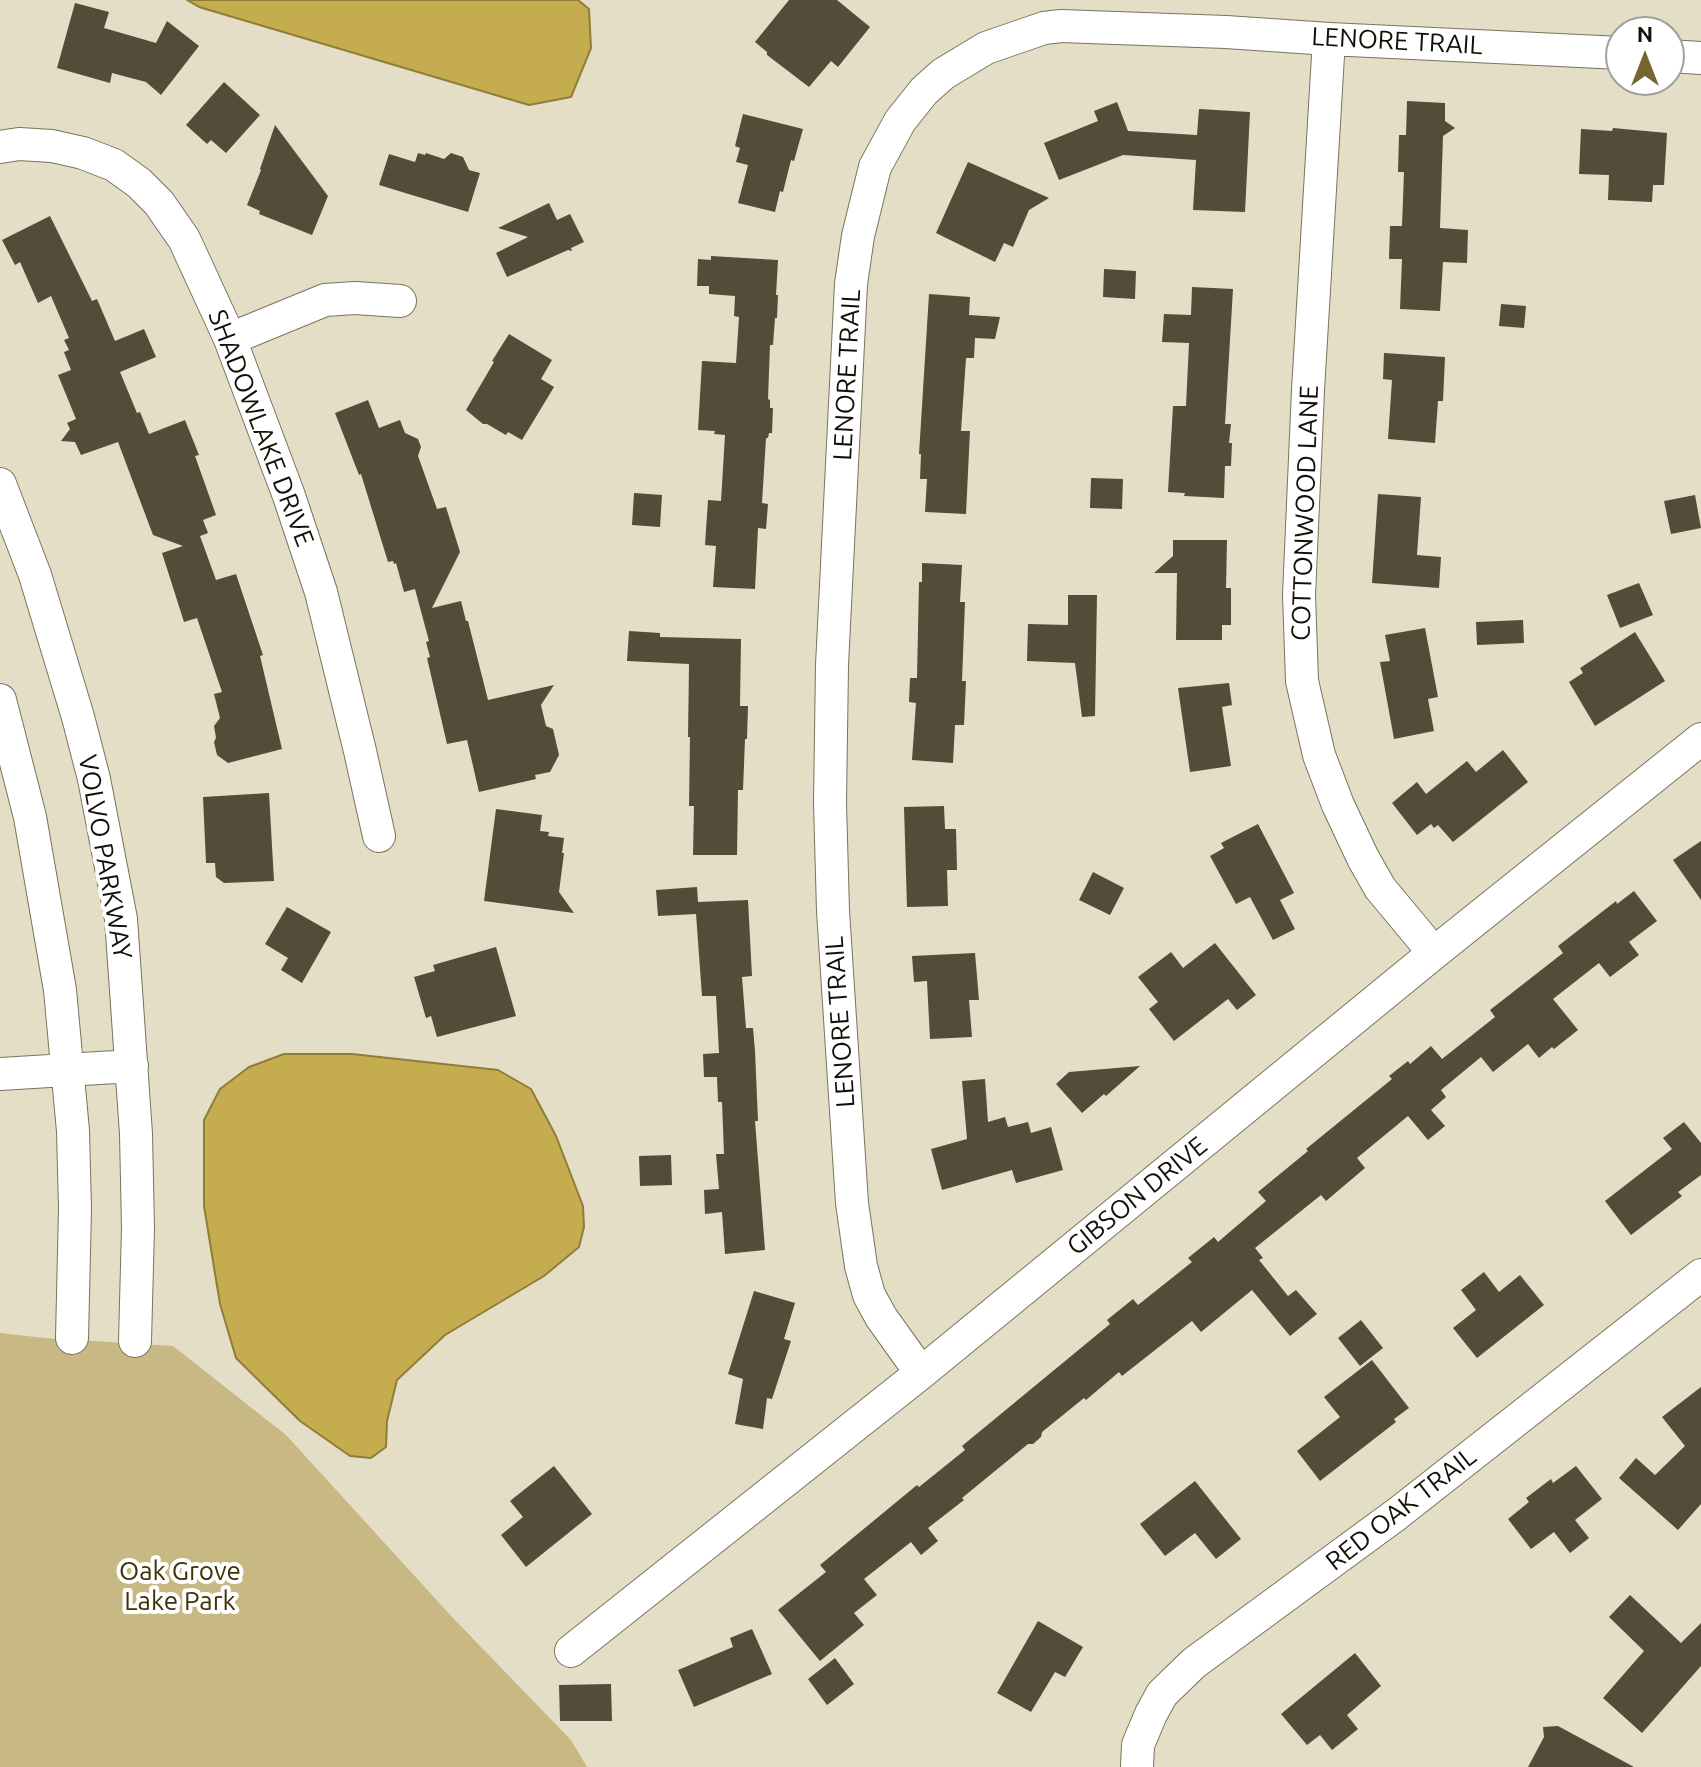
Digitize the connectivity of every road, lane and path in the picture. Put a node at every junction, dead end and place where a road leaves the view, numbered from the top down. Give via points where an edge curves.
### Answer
1 (1329, 39) junction
2 (1605, 52) edge
3 (0, 147) edge
4 (400, 301) dead end
5 (230, 339) junction
6 (0, 484) edge
7 (0, 700) edge
8 (1701, 739) edge
9 (379, 836) dead end
10 (1434, 953) junction
11 (132, 1066) junction
12 (68, 1070) junction
13 (0, 1074) edge
14 (1701, 1275) edge
15 (72, 1338) dead end
16 (135, 1341) dead end
17 (921, 1373) junction
18 (571, 1651) dead end
19 (1137, 1767) edge

1 - 2 street, LENORE TRAIL
1 - 10 street, COTTONWOOD LANE via 1299,595 1302,681 1319,755 1356,845 1380,888
1 - 17 street, LENORE TRAIL via 1044,28 986,48 943,74 900,121 875,167 851,284 832,665 833,911 852,1203 861,1266 881,1317
3 - 5 street, SHADOWLAKE DRIVE via 52,146 83,153 114,165 139,183 184,239
4 - 5 street via 325,300
5 - 9 street, SHADOWLAKE DRIVE via 321,592
6 - 11 street, VOLVO PARKWAY via 35,575 94,779 121,919
7 - 12 street via 33,833
8 - 10 street, GIBSON DRIVE
10 - 17 street, GIBSON DRIVE
11 - 12 street
11 - 16 street, VOLVO PARKWAY via 138,1228
12 - 13 street
12 - 15 street via 75,1209
14 - 19 street, RED OAK TRAIL via 1397,1514 1194,1663 1162,1694 1151,1714 1138,1745
17 - 18 street, GIBSON DRIVE

